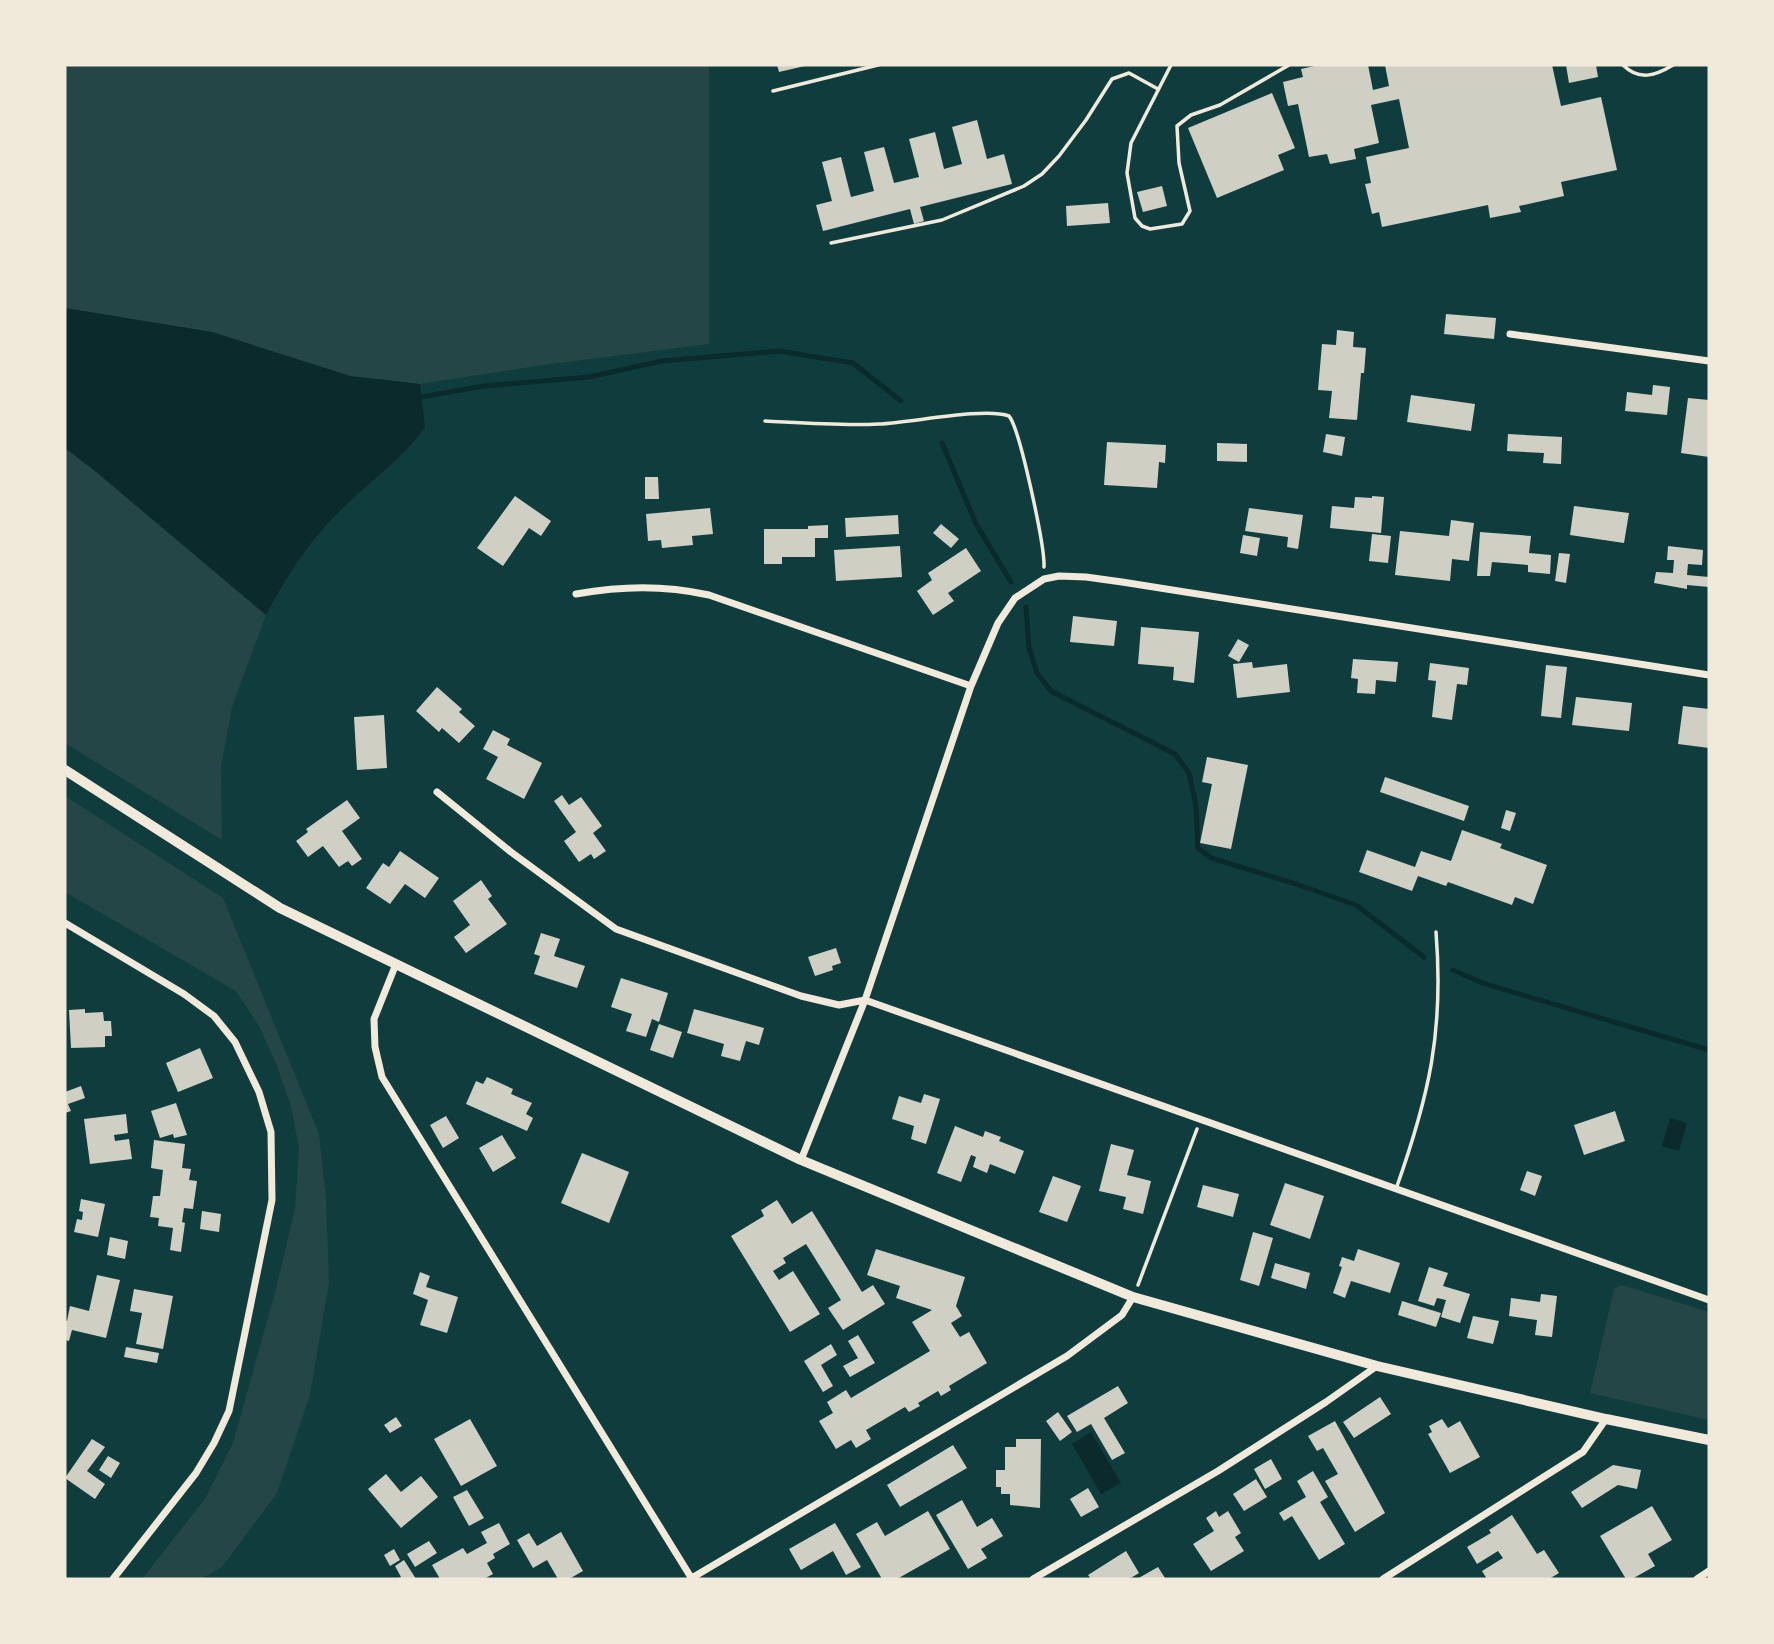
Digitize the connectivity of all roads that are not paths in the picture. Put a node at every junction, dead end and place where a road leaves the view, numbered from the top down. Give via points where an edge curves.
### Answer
1 (878, 65) edge
2 (1171, 65) edge
3 (1289, 65) edge
4 (1623, 65) edge
5 (1673, 65) edge
6 (1158, 89) junction
7 (773, 91) dead end
8 (831, 243) dead end
9 (1510, 334) dead end
10 (1709, 361) edge
11 (576, 594) dead end
12 (1709, 675) edge
13 (971, 686) junction
14 (65, 770) edge
15 (438, 792) dead end
16 (65, 923) edge
17 (1436, 932) dead end
18 (396, 964) junction
19 (865, 1000) junction
20 (801, 1160) junction
21 (1396, 1189) junction
22 (1133, 1297) junction
23 (1709, 1300) edge
24 (1377, 1366) junction
25 (1606, 1419) junction
26 (1709, 1440) edge
27 (1709, 1571) edge
28 (113, 1579) edge
29 (691, 1579) edge
30 (1033, 1579) edge
31 (1383, 1579) edge
32 (1697, 1579) edge

1 - 7 lane
2 - 6 lane
3 - 6 lane via 1177,126 1179,163 1190,211 1182,224 1150,229 1135,218 1127,160
4 - 5 lane via 1649,76
6 - 8 lane via 1129,73 1112,79 1059,156 1024,186 942,220
9 - 10 street
11 - 13 street via 615,588 676,588 709,595
12 - 13 street via 1122,582 1059,576 1040,581 1015,598 998,623
13 - 19 street
14 - 18 main road via 280,908
15 - 19 street via 616,929 801,996 839,1005
16 - 28 street via 214,1017 235,1042 259,1092 271,1132 272,1200 229,1411 196,1473
17 - 21 lane via 1439,985 1434,1052 1420,1119
18 - 20 main road
18 - 29 street via 374,1019 382,1077
19 - 20 street
19 - 21 street
20 - 22 main road
21 - 23 street
22 - 24 main road
22 - 29 street via 1122,1315 1067,1356
24 - 25 main road
24 - 30 street via 1218,1471
25 - 26 main road
25 - 31 street via 1583,1452
27 - 32 street

